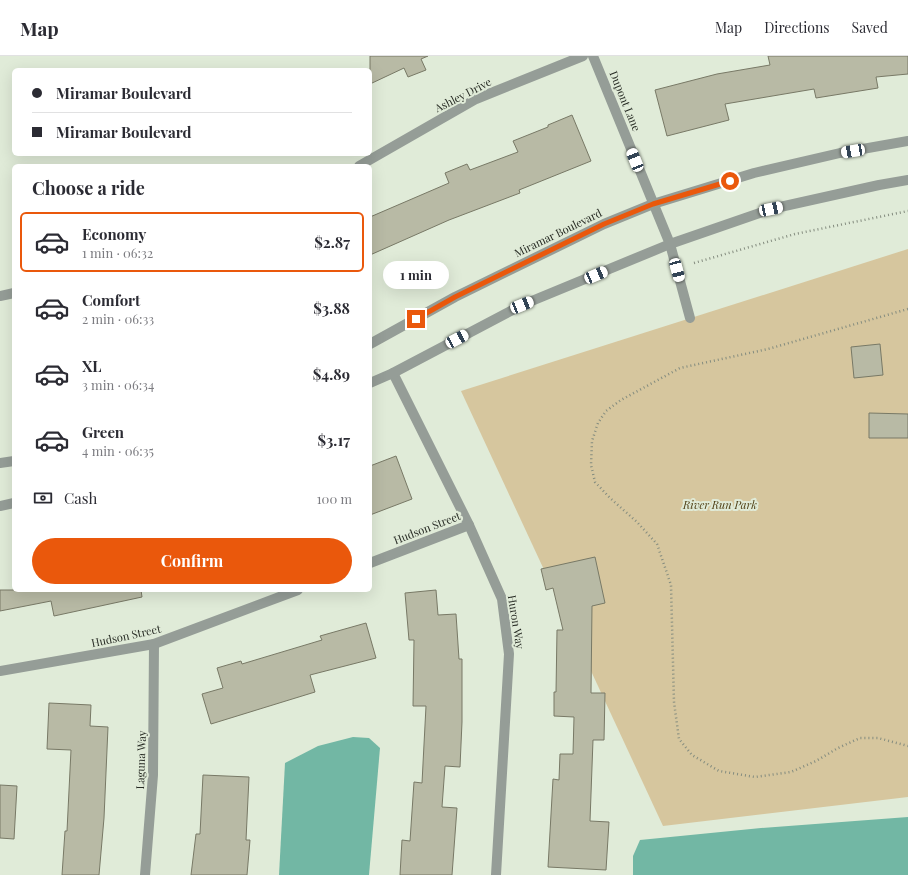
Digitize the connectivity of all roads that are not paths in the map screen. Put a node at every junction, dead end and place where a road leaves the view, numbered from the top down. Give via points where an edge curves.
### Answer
1 (583, 56) edge
2 (593, 56) edge
3 (908, 141) edge
4 (362, 164) edge
5 (908, 180) edge
6 (653, 204) junction
7 (670, 244) junction
8 (12, 293) edge
9 (0, 296) edge
10 (690, 318) dead end
11 (372, 343) edge
12 (393, 373) junction
13 (372, 382) edge
14 (12, 461) edge
15 (0, 463) edge
16 (12, 503) edge
17 (0, 506) edge
18 (469, 525) junction
19 (372, 562) edge
20 (293, 592) edge
21 (154, 644) junction
22 (0, 671) edge
23 (145, 875) edge
24 (496, 875) edge

1 - 4 street, Ashley Drive via 476,99
2 - 6 street, Dupont Lane
3 - 6 street, Miramar Boulevard via 840,153 754,173
5 - 7 street via 771,209
6 - 7 street, Dupont Lane
6 - 11 street, Miramar Boulevard via 604,224 455,297
7 - 10 street, Dupont Lane
7 - 12 street via 522,305
8 - 9 street
12 - 13 street
12 - 18 street, Huron Way
14 - 15 street
16 - 17 street
18 - 19 street, Hudson Street
18 - 24 street, Huron Way via 502,599 509,654
20 - 21 street, Hudson Street
21 - 22 street, Hudson Street
21 - 23 street, Laguna Way via 153,775

